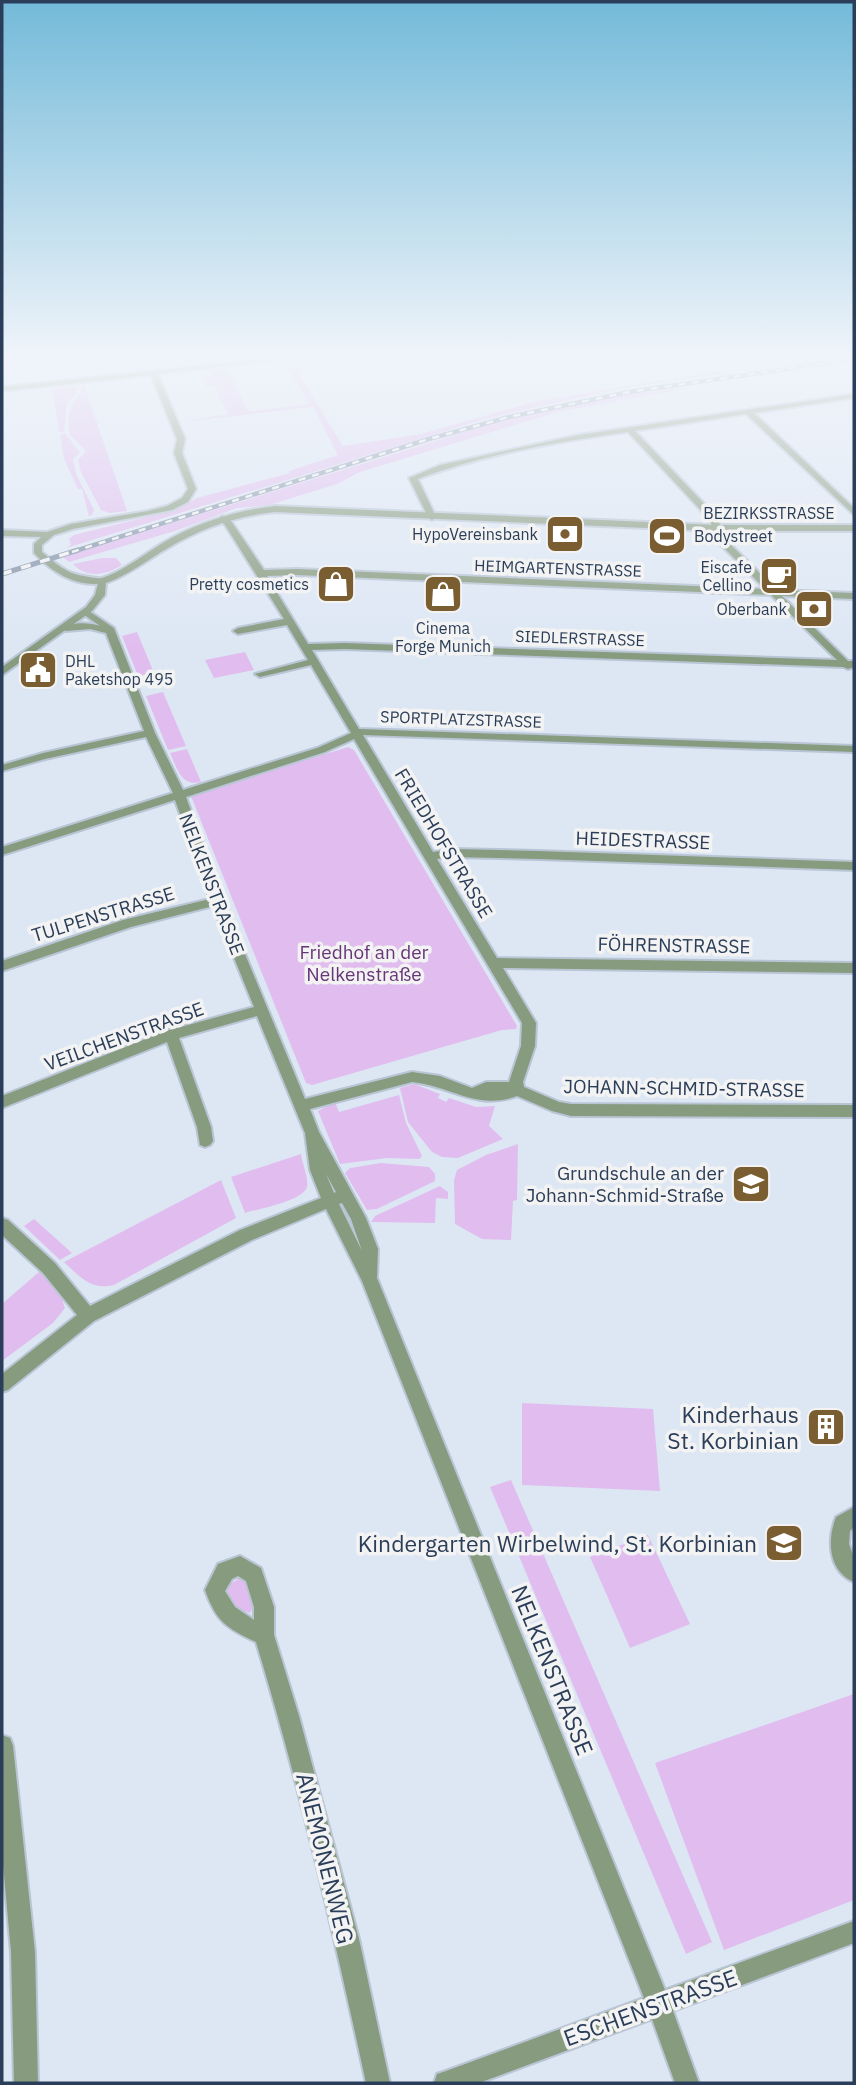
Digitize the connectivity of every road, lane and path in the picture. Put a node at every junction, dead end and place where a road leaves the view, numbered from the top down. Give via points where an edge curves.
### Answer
1 (179, 454) edge
2 (494, 454) edge
3 (653, 454) edge
4 (793, 454) edge
5 (854, 512) edge
6 (432, 517) junction
7 (222, 519) junction
8 (716, 528) junction
9 (854, 528) edge
10 (2, 533) edge
11 (47, 535) junction
12 (261, 573) junction
13 (102, 581) junction
14 (775, 593) junction
15 (854, 596) edge
16 (86, 612) junction
17 (290, 621) junction
18 (66, 628) junction
19 (238, 631) dead end
20 (111, 635) junction
21 (306, 647) junction
22 (313, 662) junction
23 (852, 666) edge
24 (2, 672) edge
25 (260, 674) dead end
26 (150, 733) junction
27 (358, 734) junction
28 (854, 749) edge
29 (2, 768) edge
30 (179, 794) junction
31 (2, 851) edge
32 (431, 856) junction
33 (854, 866) edge
34 (217, 901) junction
35 (494, 963) junction
36 (2, 967) edge
37 (854, 968) edge
38 (261, 1010) junction
39 (171, 1035) junction
40 (517, 1090) junction
41 (2, 1102) edge
42 (300, 1106) junction
43 (854, 1111) edge
44 (205, 1141) dead end
45 (337, 1198) junction
46 (2, 1225) edge
47 (88, 1316) junction
48 (2, 1384) edge
49 (854, 1516) edge
50 (854, 1572) edge
51 (264, 1635) dead end
52 (2, 1746) edge
53 (854, 1932) edge
54 (659, 2004) junction
55 (26, 2083) edge
56 (378, 2083) edge
57 (446, 2083) edge
58 (687, 2083) edge

1 - 11 street via 192,489 187,500 166,509
2 - 6 street via 416,476 413,482
3 - 8 street via 713,518
4 - 5 street
6 - 7 street, BEZIRKSSTRASSE via 275,509
6 - 8 street, BEZIRKSSTRASSE
7 - 12 street, FRIEDHOFSTRASSE
7 - 13 street, BEZIRKSSTRASSE
8 - 9 street, BEZIRKSSTRASSE
8 - 14 street via 724,543
10 - 11 street
11 - 13 street via 38,544 38,553 81,582
12 - 14 street, HEIMGARTENSTRASSE
12 - 17 street, FRIEDHOFSTRASSE
13 - 16 street via 100,595
14 - 15 street, HEIMGARTENSTRASSE
14 - 23 street
16 - 18 street
16 - 20 street, NELKENSTRASSE via 103,622
17 - 19 street
17 - 21 street, FRIEDHOFSTRASSE
18 - 20 street via 91,626
18 - 24 street
20 - 26 street, NELKENSTRASSE
21 - 22 street, FRIEDHOFSTRASSE
21 - 23 street, SIEDLERSTRASSE
22 - 25 street
22 - 27 street, FRIEDHOFSTRASSE
26 - 29 street
26 - 30 street, NELKENSTRASSE
27 - 28 street, SPORTPLATZSTRASSE
27 - 30 street, SPORTPLATZSTRASSE
27 - 32 street, FRIEDHOFSTRASSE
30 - 31 street, SPORTPLATZSTRASSE
30 - 34 street, NELKENSTRASSE
32 - 33 street, HEIDESTRASSE via 538,855
32 - 35 street, FRIEDHOFSTRASSE
34 - 36 street, TULPENSTRASSE via 128,923
34 - 38 street, NELKENSTRASSE
35 - 37 street, FÖHRENSTRASSE
35 - 40 street, FRIEDHOFSTRASSE via 529,1023
38 - 39 street, VEILCHENSTRASSE
38 - 42 street, NELKENSTRASSE
39 - 41 street, VEILCHENSTRASSE
39 - 44 street via 203,1122
40 - 42 street via 484,1099 424,1077 412,1077
40 - 43 street, JOHANN-SCHMID-STRASSE via 547,1105 571,1110
42 - 45 street, NELKENSTRASSE via 312,1133 317,1175
45 - 47 street via 246,1235
45 - 54 street, NELKENSTRASSE via 354,1255 369,1278
46 - 47 street via 48,1268
47 - 48 street
49 - 50 street via 843,1524 838,1545
51 - 56 street, ANEMONENWEG via 348,1939
52 - 55 street via 23,1952
53 - 54 street, ESCHENSTRASSE
54 - 57 street, ESCHENSTRASSE
54 - 58 street, NELKENSTRASSE

